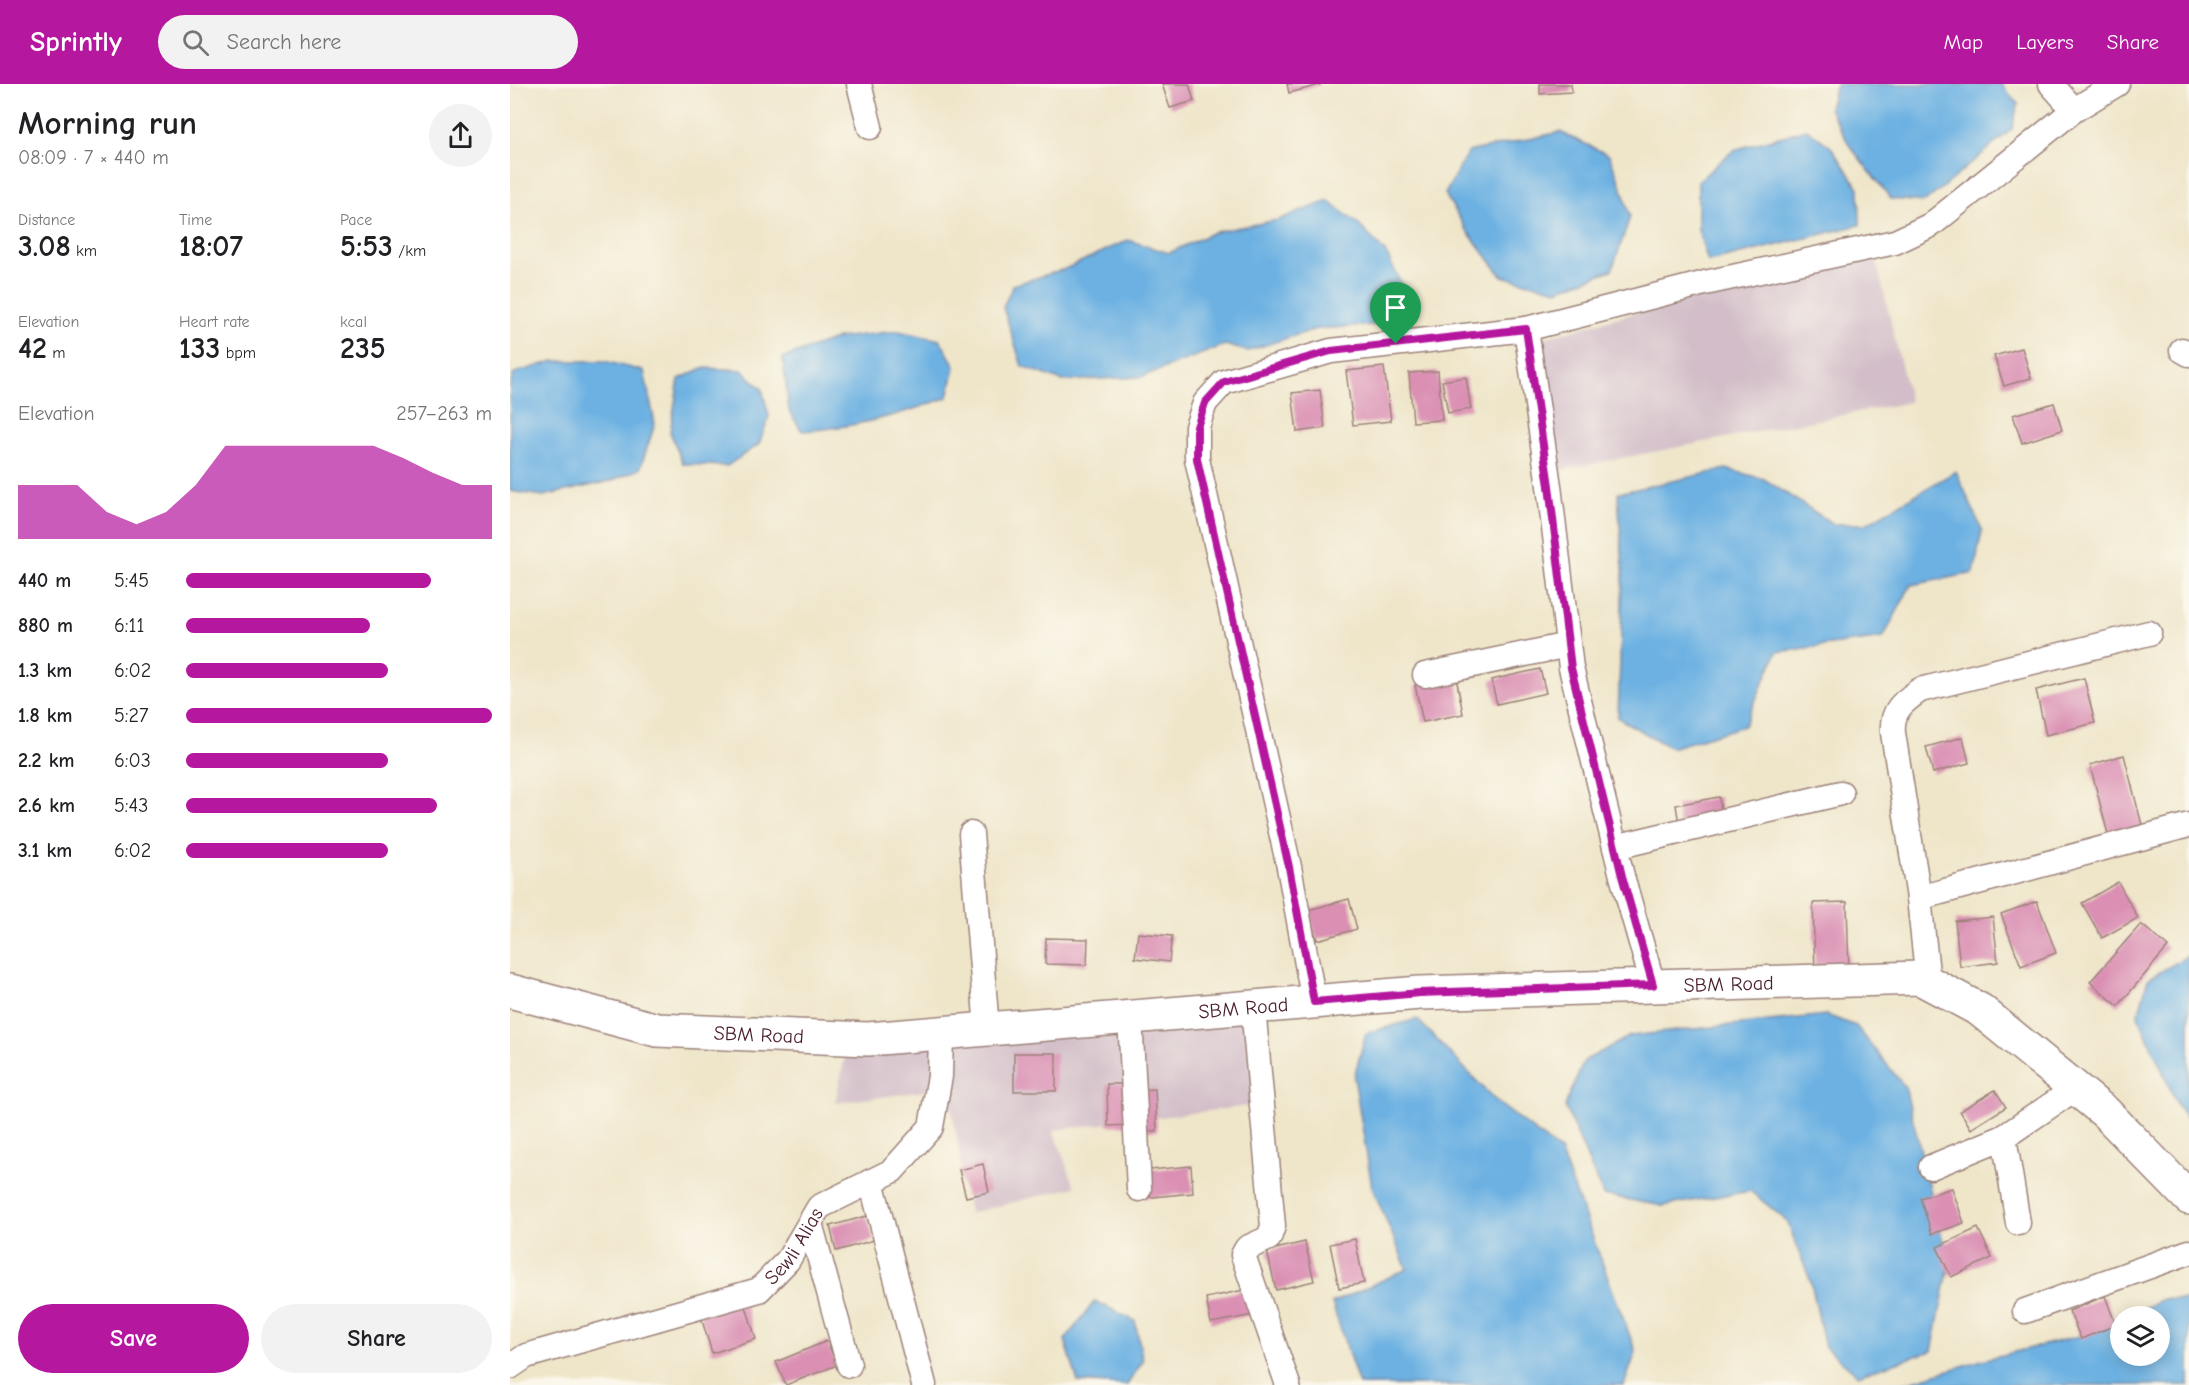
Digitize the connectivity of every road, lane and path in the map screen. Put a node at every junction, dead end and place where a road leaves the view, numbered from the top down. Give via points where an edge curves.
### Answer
1 (859, 84) edge
2 (2051, 84) edge
3 (2116, 84) edge
4 (2074, 110) junction
5 (870, 127) dead end
6 (1526, 329) junction
7 (2149, 633) dead end
8 (1568, 645) junction
9 (1425, 675) dead end
10 (1840, 793) dead end
11 (2189, 825) edge
12 (971, 834) dead end
13 (1615, 847) junction
14 (1919, 898) junction
15 (1928, 982) junction
16 (1653, 985) junction
17 (510, 992) edge
18 (1314, 1002) junction
19 (1254, 1007) junction
20 (1130, 1017) junction
21 (987, 1029) junction
22 (941, 1033) junction
23 (2076, 1088) junction
24 (2004, 1137) junction
25 (1931, 1167) dead end
26 (872, 1181) junction
27 (1139, 1189) dead end
28 (2189, 1198) edge
29 (810, 1223) junction
30 (2018, 1223) dead end
31 (2189, 1251) edge
32 (2025, 1311) dead end
33 (849, 1365) dead end
34 (510, 1367) edge
35 (924, 1385) edge
36 (1288, 1385) edge

1 - 5 street
2 - 4 street
3 - 4 street
4 - 6 street via 1931,225 1895,242 1705,283
6 - 8 street
6 - 18 street via 1331,351 1224,382 1205,403 1197,427 1197,459 1289,867
7 - 14 street via 1920,690 1899,705 1892,720 1893,733
8 - 9 street
8 - 13 street
10 - 13 street
11 - 14 street
12 - 21 street
13 - 16 street
14 - 15 street
15 - 16 street, SBM Road via 1920,978 1836,978
15 - 23 street, SBM Road via 1980,1011
16 - 18 street, SBM Road via 1420,993
17 - 22 street, SBM Road via 657,1030 868,1039
18 - 19 street, SBM Road
19 - 20 street, SBM Road
19 - 36 street via 1273,1226 1269,1238 1247,1248 1243,1255
20 - 21 street, SBM Road
20 - 27 street
21 - 22 street, SBM Road
22 - 26 street, Sewli Alias via 940,1076 932,1127 892,1171
23 - 24 street
23 - 28 street, SBM Road via 2106,1113
24 - 25 street
24 - 30 street
26 - 29 street, Sewli Alias via 819,1207
26 - 35 street
29 - 33 street
29 - 34 street, Sewli Alias via 788,1260 759,1290 526,1356
31 - 32 street

